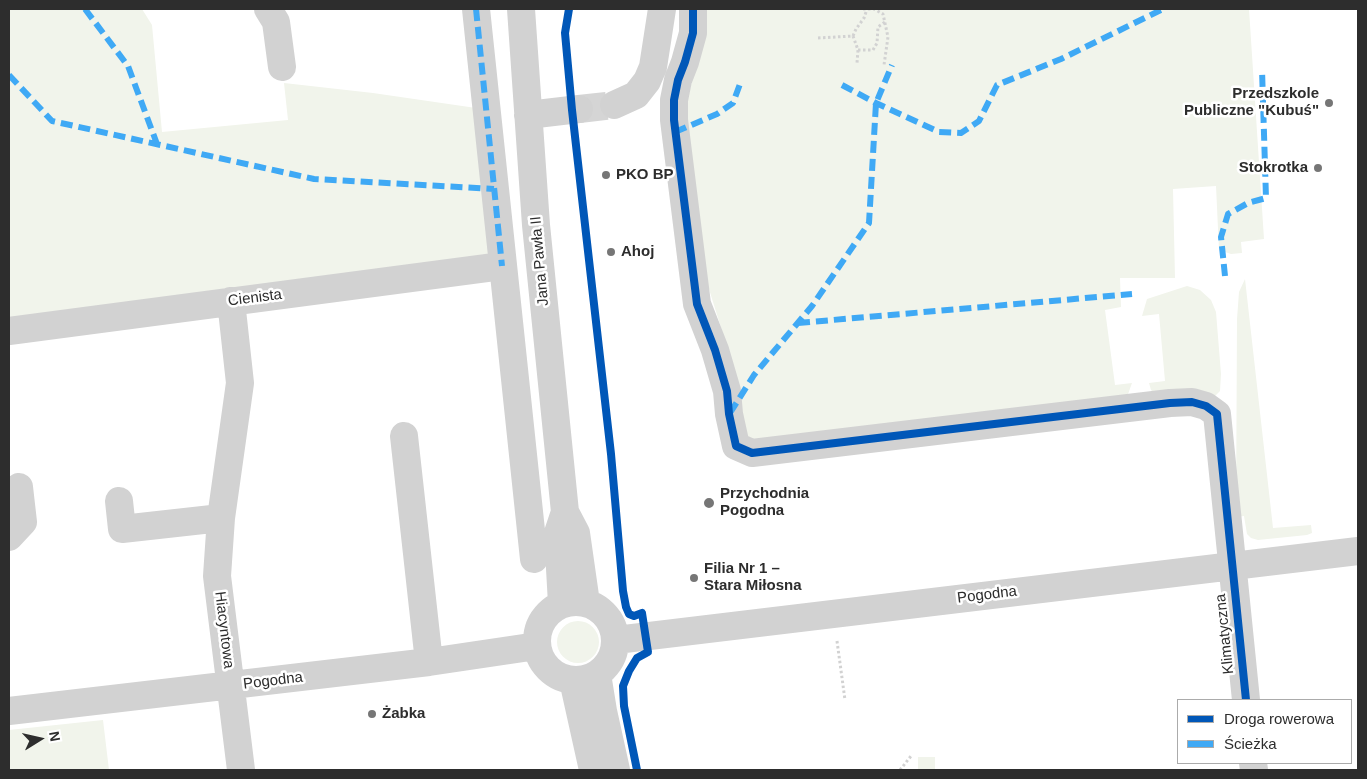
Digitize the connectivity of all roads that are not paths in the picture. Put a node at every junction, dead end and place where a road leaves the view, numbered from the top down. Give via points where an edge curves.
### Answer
1 (268, 9) edge
2 (476, 9) edge
3 (521, 9) edge
4 (662, 9) edge
5 (693, 9) edge
6 (282, 67) dead end
7 (614, 105) tunnel mouth
8 (579, 109) tunnel mouth
9 (528, 115) junction
10 (502, 266) junction
11 (231, 301) junction
12 (9, 331) edge
13 (404, 436) dead end
14 (19, 487) dead end
15 (119, 501) dead end
16 (221, 518) junction
17 (9, 537) edge
18 (1358, 550) edge
19 (534, 559) dead end
20 (1232, 565) junction
21 (574, 603) junction
22 (616, 640) junction
23 (537, 646) junction
24 (429, 662) junction
25 (585, 678) junction
26 (231, 686) junction
27 (1246, 699) edge
28 (9, 711) edge
29 (241, 770) edge
30 (593, 770) edge
31 (616, 770) edge

1 - 6 street via 276,22
2 - 10 street
3 - 9 street, Jana Pawła II
4 - 7 street via 648,81 636,95
5 - 20 street, Klimatyczna via 693,33 678,80 674,120 697,304 715,350 736,446 752,453 1192,402 1217,414
8 - 9 street
9 - 21 street, Jana Pawła II via 565,512 558,532
10 - 11 street, Cienista
10 - 19 street
11 - 12 street, Cienista
11 - 16 street, Hiacyntowa via 240,383
13 - 24 street
14 - 17 street via 23,522
15 - 16 street via 122,529
16 - 26 street, Hiacyntowa via 217,576
18 - 20 street, Pogodna
20 - 22 street, Pogodna
20 - 27 street, Klimatyczna
21 - 22 street via 597,608 607,616
21 - 23 street via 553,609 545,617 537,636
22 - 25 street via 615,650 605,668
23 - 24 street, Pogodna
23 - 25 street via 540,657 553,673
24 - 26 street, Pogodna
25 - 30 street
25 - 31 street via 603,711
26 - 28 street, Pogodna
26 - 29 street, Hiacyntowa

